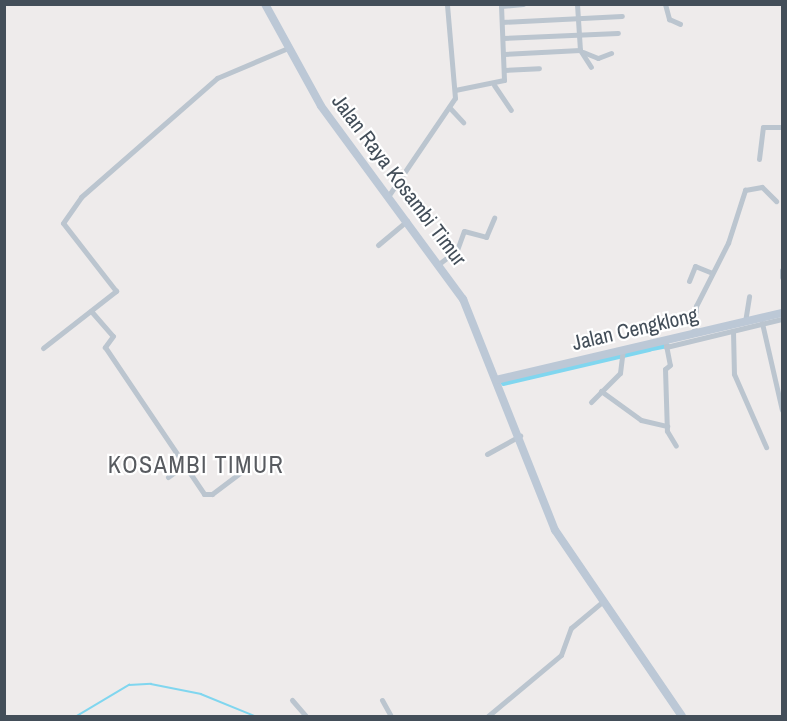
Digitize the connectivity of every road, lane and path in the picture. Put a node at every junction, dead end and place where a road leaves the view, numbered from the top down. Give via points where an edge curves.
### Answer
1 (265, 4) edge
2 (447, 4) edge
3 (523, 4) edge
4 (577, 4) edge
5 (665, 4) edge
6 (501, 5) edge
7 (622, 16) dead end
8 (578, 18) junction
9 (502, 22) junction
10 (680, 24) dead end
11 (618, 33) dead end
12 (579, 35) junction
13 (503, 38) junction
14 (288, 48) junction
15 (581, 51) junction
16 (611, 53) dead end
17 (504, 54) junction
18 (591, 67) dead end
19 (539, 68) dead end
20 (504, 70) junction
21 (494, 85) junction
22 (455, 90) junction
23 (449, 107) junction
24 (511, 111) dead end
25 (463, 122) dead end
26 (783, 127) edge
27 (759, 159) dead end
28 (389, 195) junction
29 (776, 201) dead end
30 (494, 218) dead end
31 (409, 220) junction
32 (378, 245) dead end
33 (440, 263) junction
34 (783, 270) edge
35 (712, 273) junction
36 (783, 277) edge
37 (689, 281) dead end
38 (749, 296) dead end
39 (92, 311) junction
40 (782, 313) edge
41 (783, 319) edge
42 (750, 323) junction
43 (762, 323) junction
44 (733, 331) junction
45 (694, 334) junction
46 (665, 344) junction
47 (43, 348) dead end
48 (623, 353) junction
49 (496, 380) junction
50 (601, 391) junction
51 (591, 402) dead end
52 (783, 410) edge
53 (667, 426) junction
54 (520, 436) junction
55 (676, 446) dead end
56 (766, 447) dead end
57 (487, 454) dead end
58 (186, 464) junction
59 (243, 471) dead end
60 (168, 477) dead end
61 (600, 604) junction
62 (292, 700) dead end
63 (382, 700) dead end
64 (306, 717) edge
65 (391, 717) edge
66 (488, 717) edge
67 (682, 717) edge

1 - 14 main road, Jalan Raya Kosambi Timur
2 - 22 street
3 - 6 street
4 - 8 street
5 - 10 street via 669,20
6 - 9 street
7 - 8 street
8 - 9 street
8 - 12 street
9 - 13 street
11 - 12 street
12 - 13 street
12 - 15 street
13 - 17 street
14 - 28 main road, Jalan Raya Kosambi Timur via 335,128
14 - 39 street via 217,78 108,168 65,217 65,228 116,289
15 - 16 street via 596,58
15 - 17 street
15 - 18 street
17 - 20 street
19 - 20 street
20 - 21 street via 504,80
21 - 22 street
21 - 24 street
22 - 23 street
23 - 25 street
23 - 28 street
26 - 27 street via 764,127
28 - 31 main road, Jalan Raya Kosambi Timur
29 - 35 street via 762,187 745,190
30 - 33 street via 486,237 464,231 457,250
31 - 32 street
31 - 33 main road, Jalan Raya Kosambi Timur
33 - 49 main road, Jalan Raya Kosambi Timur via 463,299
34 - 36 street
35 - 37 street via 695,266
35 - 45 street via 696,306
38 - 42 street
39 - 47 street
39 - 58 street via 113,336 105,347
40 - 42 main road, Jalan Cengklong
41 - 43 street
42 - 43 street
42 - 44 street
42 - 45 main road, Jalan Cengklong
43 - 52 street
44 - 46 street
44 - 56 street via 734,374
45 - 46 main road, Jalan Cengklong
46 - 48 main road, Jalan Cengklong
46 - 53 street
48 - 49 main road, Jalan Cengklong
48 - 50 street via 620,373
49 - 54 main road, Jalan Raya Kosambi Timur
50 - 51 street
50 - 53 street via 641,420
53 - 55 street
54 - 57 street
54 - 61 main road, Jalan Raya Kosambi Timur via 555,530
58 - 59 street via 207,495
58 - 60 street
61 - 66 street via 571,628 561,655
61 - 67 main road, Jalan Raya Kosambi Timur
62 - 64 street
63 - 65 street

